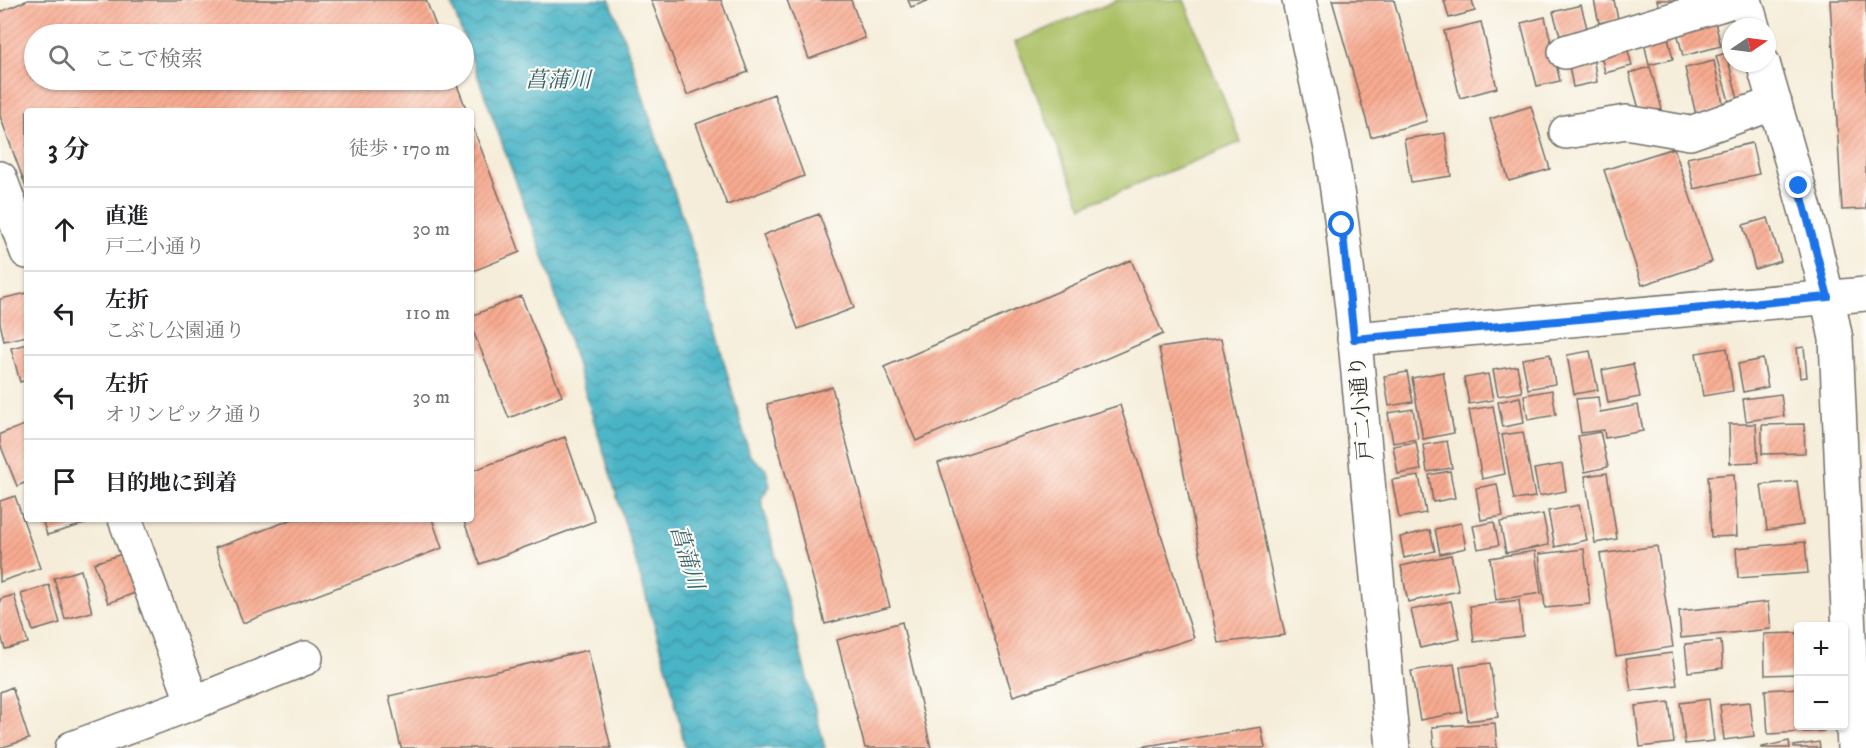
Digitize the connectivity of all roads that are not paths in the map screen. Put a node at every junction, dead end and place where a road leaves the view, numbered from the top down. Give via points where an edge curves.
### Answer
1 (1299, 0) edge
2 (1736, 0) edge
3 (1745, 0) edge
4 (1750, 18) edge
5 (1565, 52) dead end
6 (1765, 72) edge
7 (1774, 103) junction
8 (1566, 132) dead end
9 (0, 178) edge
10 (24, 244) edge
11 (1866, 294) edge
12 (1828, 297) junction
13 (1354, 339) junction
14 (126, 522) edge
15 (306, 658) dead end
16 (193, 704) junction
17 (72, 748) edge
18 (1393, 748) edge
19 (1854, 748) edge

1 - 13 street, 戸二小通り via 1331,149
2 - 5 street
3 - 4 street
6 - 7 street
7 - 8 street via 1690,133 1626,122
7 - 12 street
9 - 10 street
11 - 12 street
12 - 13 street
12 - 19 street via 1836,339
13 - 18 street, 戸二小通り
14 - 16 street
15 - 16 street
16 - 17 street

